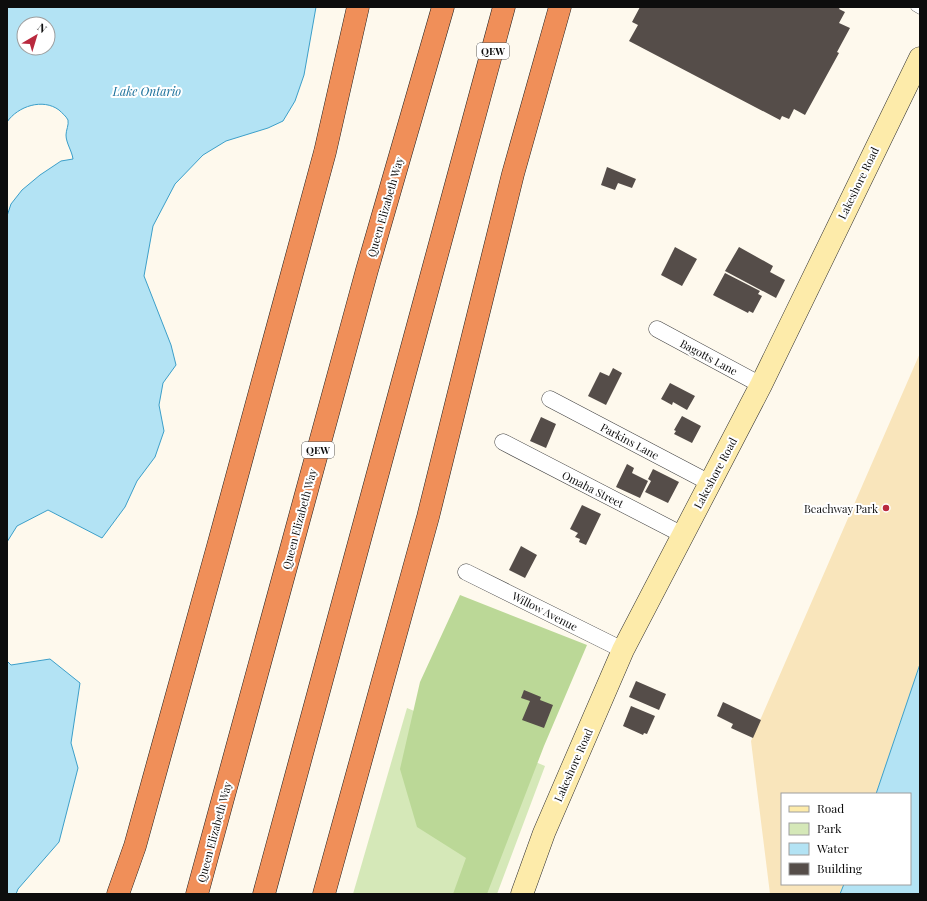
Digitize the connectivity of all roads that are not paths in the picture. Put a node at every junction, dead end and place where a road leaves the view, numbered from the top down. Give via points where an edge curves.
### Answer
1 (358, 7) edge
2 (443, 7) edge
3 (504, 7) edge
4 (560, 7) edge
5 (915, 7) edge
6 (920, 10) edge
7 (920, 58) edge
8 (657, 329) dead end
9 (761, 384) junction
10 (550, 399) dead end
11 (503, 442) dead end
12 (710, 483) junction
13 (684, 535) junction
14 (466, 572) dead end
15 (623, 650) junction
16 (118, 894) edge
17 (197, 894) edge
18 (264, 894) edge
19 (324, 894) edge
20 (522, 894) edge

1 - 16 highway via 325,152 291,280 139,831
2 - 17 highway, Queen Elizabeth Way / QEW via 367,270
3 - 18 highway, QEW
4 - 19 highway via 513,174 428,517
5 - 6 lane
7 - 9 main road, Lakeshore Road
8 - 9 street, Bagotts Lane
9 - 12 main road, Lakeshore Road
10 - 12 street, Parkins Lane
11 - 13 street, Omaha Street
12 - 13 main road, Lakeshore Road
13 - 15 main road, Lakeshore Road
14 - 15 street, Willow Avenue
15 - 20 main road, Lakeshore Road via 544,833

